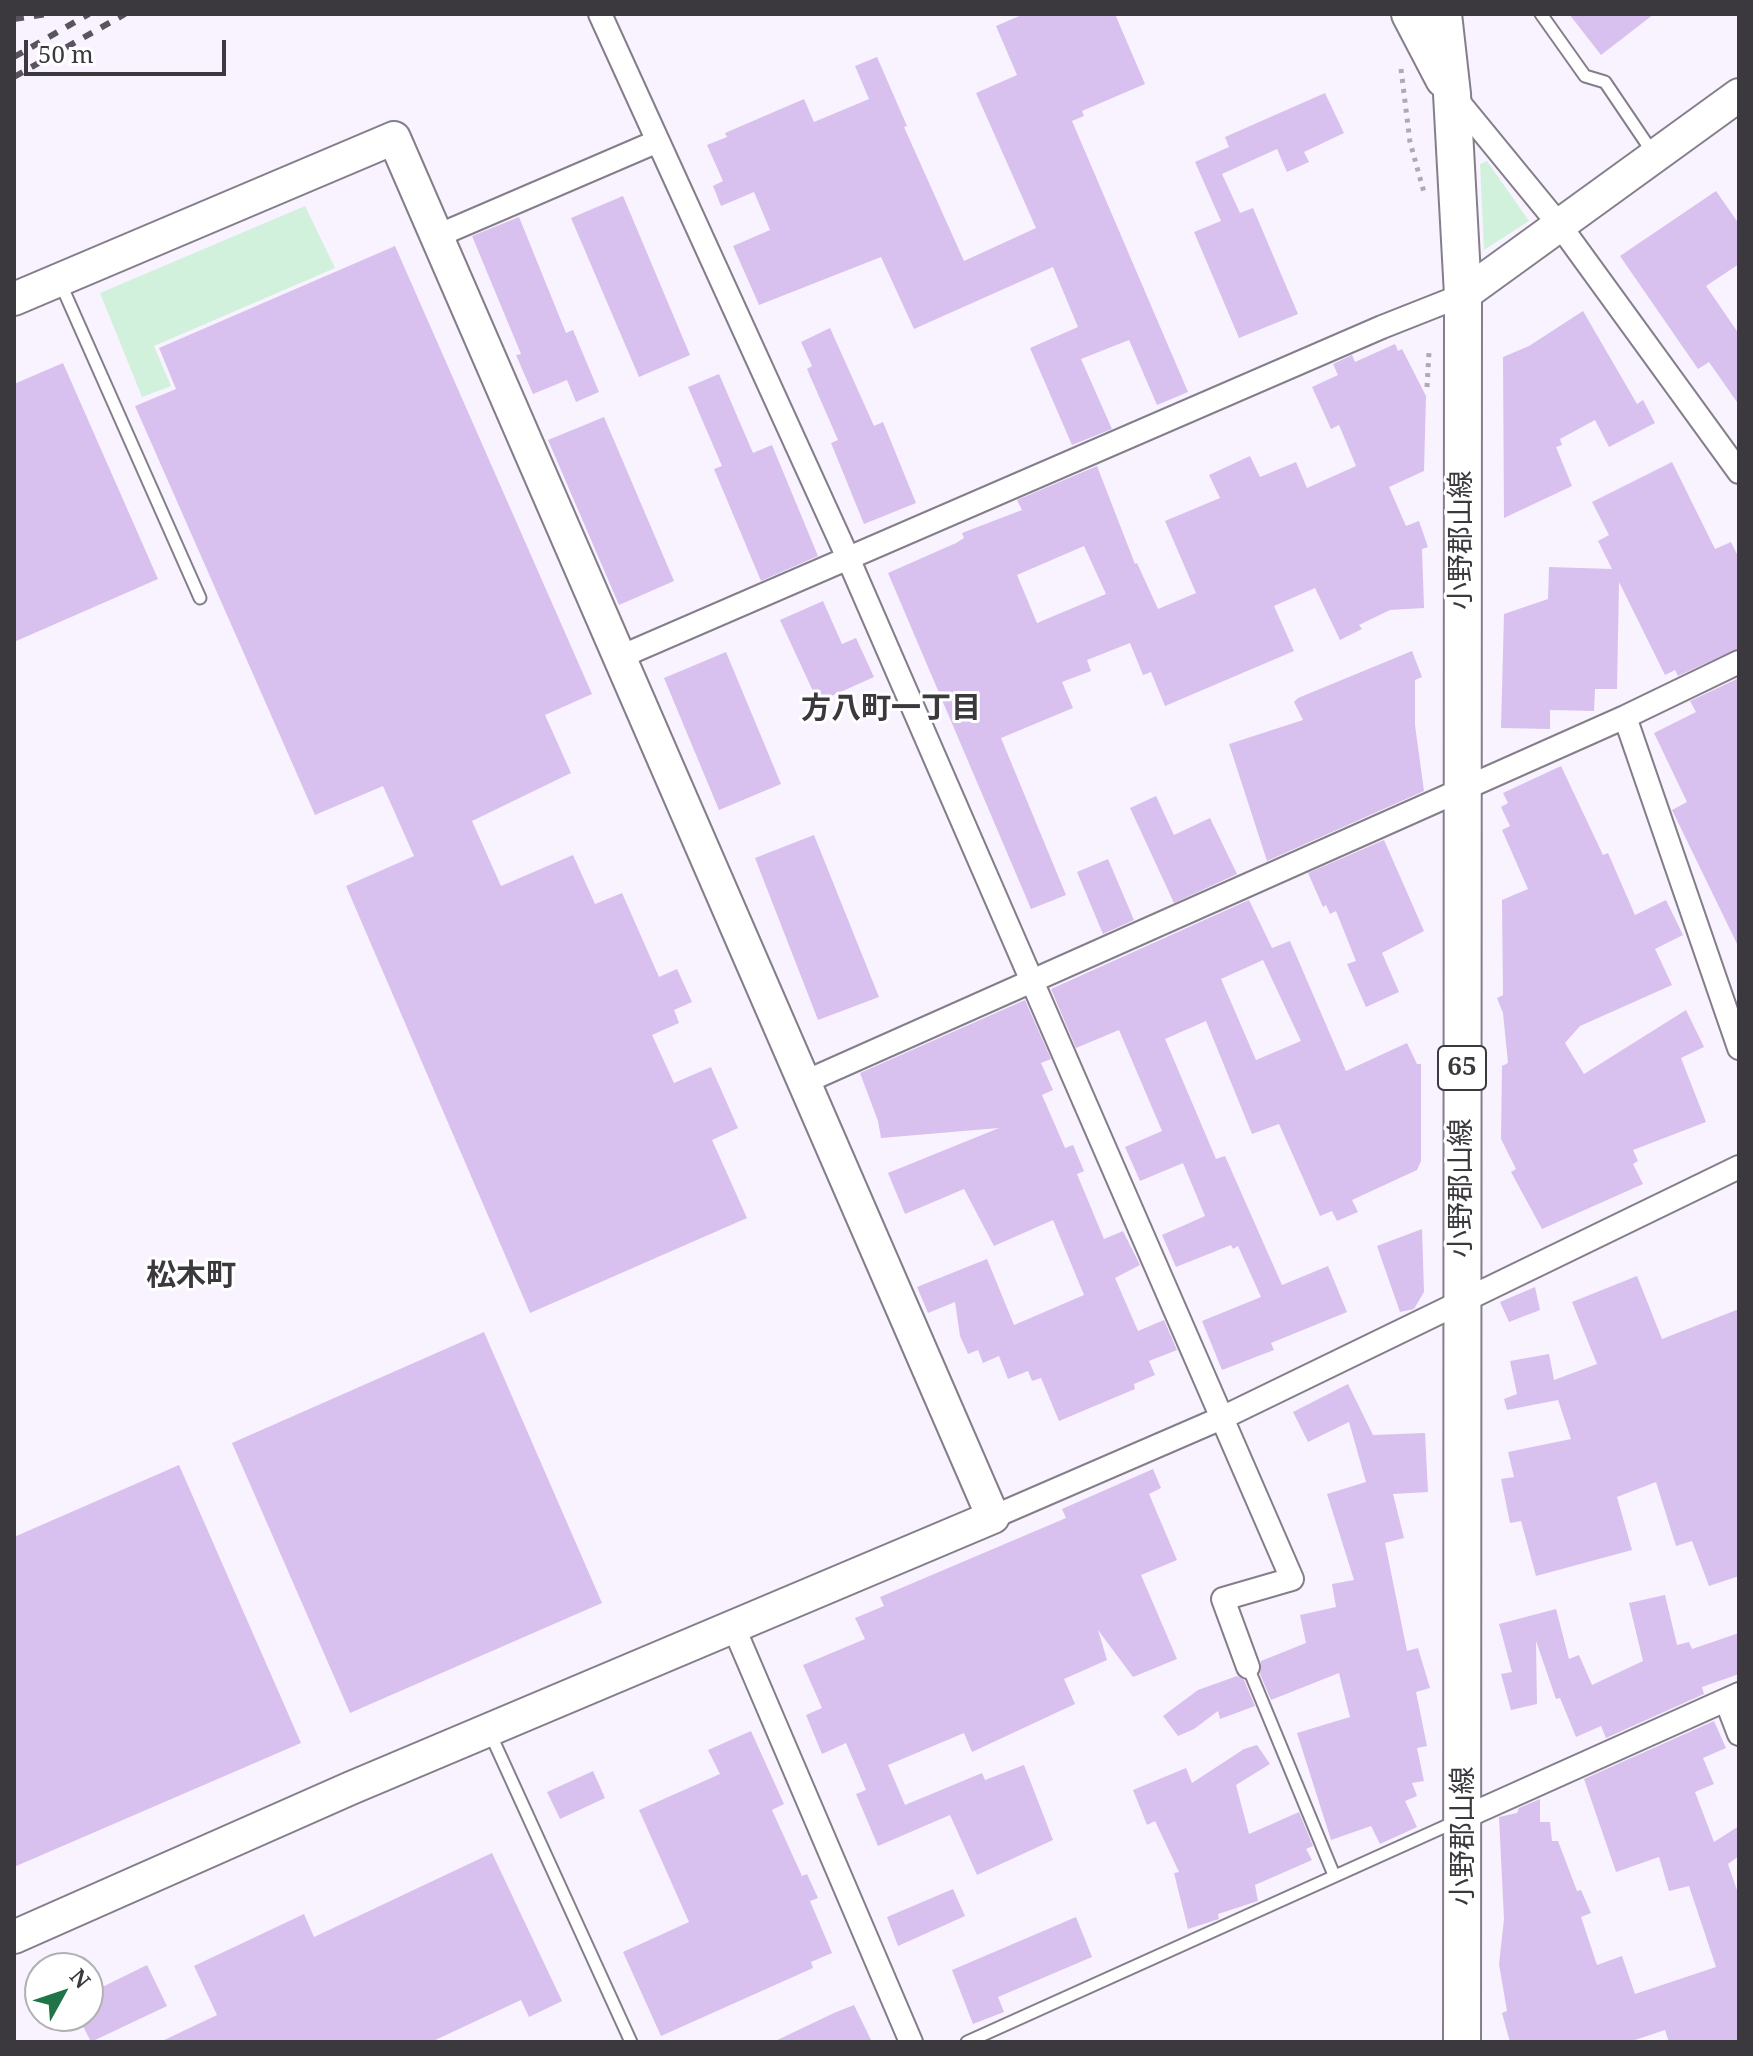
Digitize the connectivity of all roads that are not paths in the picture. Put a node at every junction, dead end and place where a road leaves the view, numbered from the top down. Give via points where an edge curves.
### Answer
1 (600, 14) edge
2 (1410, 14) edge
3 (1443, 14) edge
4 (1541, 14) edge
5 (1452, 94) junction
6 (1739, 95) edge
7 (658, 141) junction
8 (1656, 157) junction
9 (1561, 227) junction
10 (437, 236) junction
11 (59, 280) junction
12 (14, 299) edge
13 (1447, 302) junction
14 (1739, 472) edge
15 (848, 558) junction
16 (200, 598) dead end
17 (620, 657) junction
18 (1739, 662) edge
19 (1625, 717) junction
20 (1462, 789) junction
21 (1031, 980) junction
22 (1739, 1048) edge
23 (805, 1082) junction
24 (1739, 1167) edge
25 (1462, 1304) junction
26 (1224, 1417) junction
27 (993, 1517) junction
28 (734, 1628) junction
29 (1248, 1667) joint
30 (1732, 1697) edge
31 (489, 1730) junction
32 (1739, 1734) edge
33 (1465, 1817) junction
34 (1334, 1875) junction
35 (14, 1937) edge
36 (631, 2042) edge
37 (911, 2042) edge
38 (967, 2042) edge
39 (1462, 2042) edge

1 - 7 street
2 - 5 main road, 小野郡山線 / 65
3 - 5 main road, 小野郡山線 / 65
4 - 8 lane via 1585,76 1605,82
5 - 9 street
5 - 13 main road, 小野郡山線 / 65
6 - 8 street
7 - 10 street
7 - 15 street
8 - 9 street
9 - 13 street
9 - 14 street
10 - 11 street via 394,138
10 - 17 street
11 - 12 street
11 - 16 lane
13 - 15 street
13 - 20 main road, 小野郡山線 / 65
15 - 17 street
15 - 21 street
17 - 23 street
18 - 19 street
19 - 20 street
19 - 22 street
20 - 21 street
20 - 25 main road, 小野郡山線 / 65
21 - 23 street
21 - 26 street
23 - 27 street
24 - 25 street
25 - 26 street
25 - 33 main road, 小野郡山線 / 65
26 - 27 street
26 - 29 street via 1292,1579 1223,1599
27 - 28 street
28 - 31 street
28 - 37 street
29 - 34 lane
30 - 32 street
30 - 33 street
31 - 35 street
31 - 36 lane
33 - 34 lane
33 - 39 main road, 小野郡山線 / 65
34 - 38 lane

